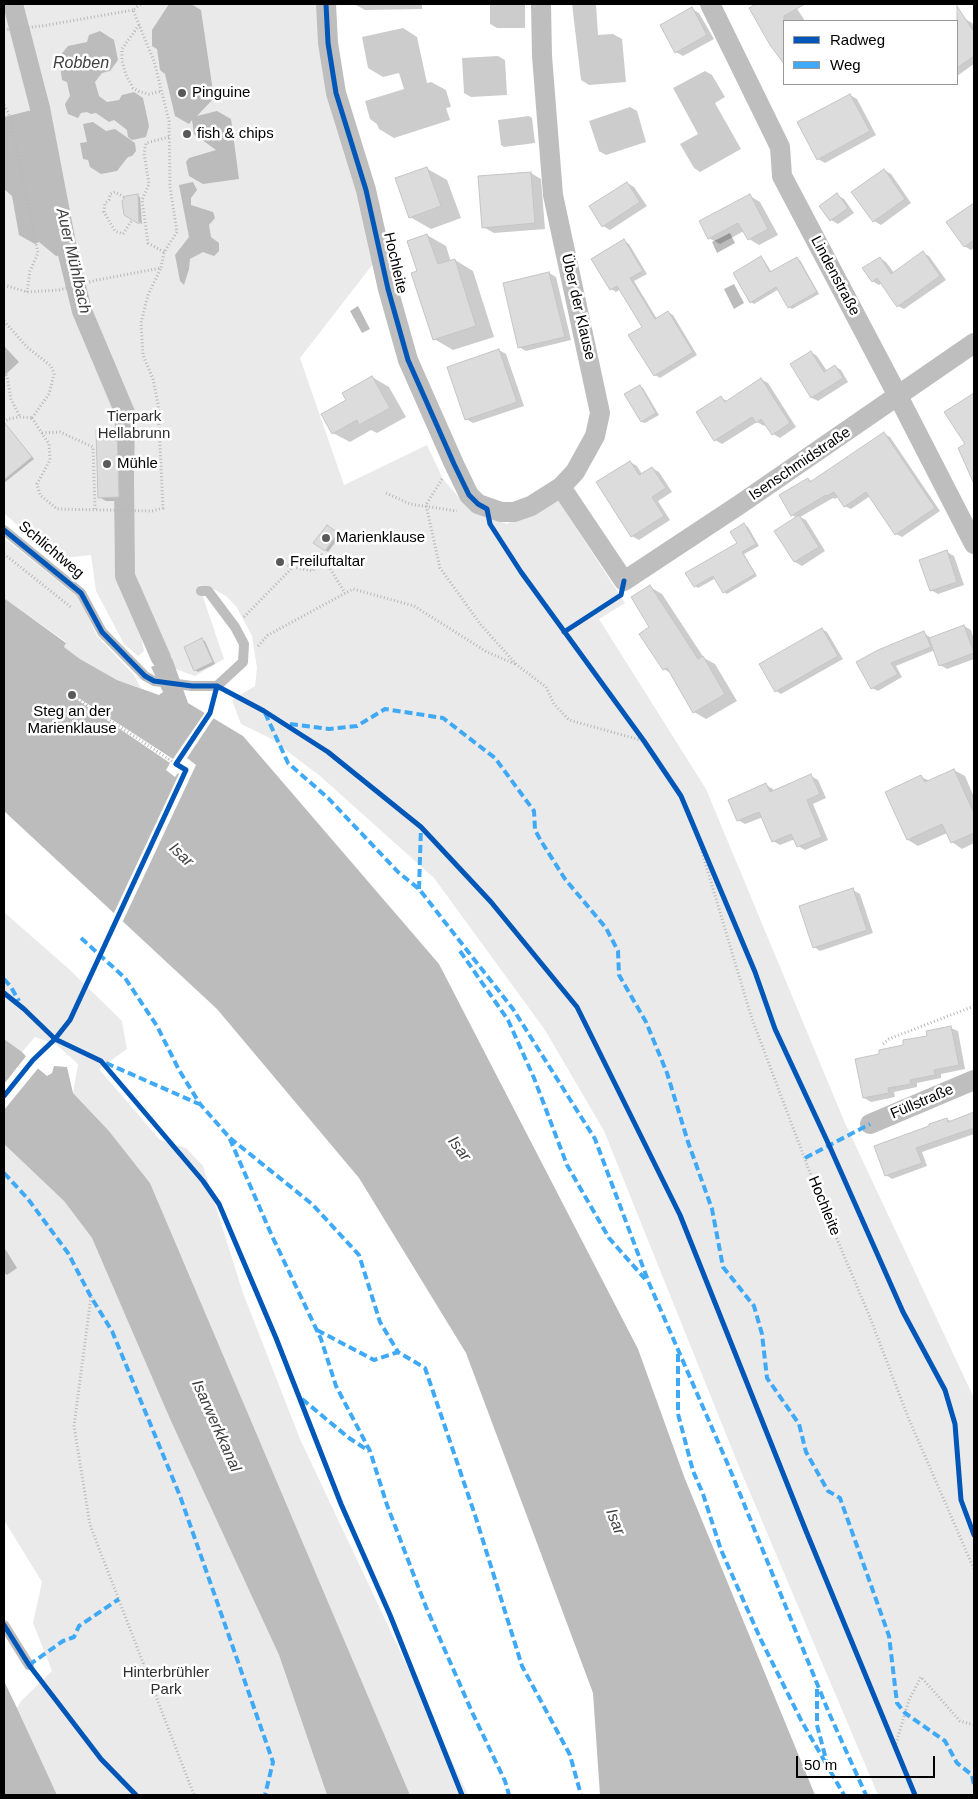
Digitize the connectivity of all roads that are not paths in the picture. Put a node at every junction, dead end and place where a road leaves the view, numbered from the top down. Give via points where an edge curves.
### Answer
1 (326, 4) edge
2 (541, 4) edge
3 (710, 4) edge
4 (974, 343) edge
5 (898, 396) junction
6 (561, 487) junction
7 (4, 530) edge
8 (974, 544) edge
9 (201, 591) dead end
10 (974, 1080) edge
11 (870, 1124) dead end
12 (4, 1625) edge
13 (29, 1665) road end

1 - 6 street, Hochleite via 336,93 366,190 408,360 469,495 478,504 494,511 514,512 531,506
2 - 6 street, Über der Klause via 553,195 600,413 595,436 575,472
3 - 5 street, Lindenstraße via 780,147 782,176
4 - 5 street, Isenschmidstraße
5 - 6 street, Isenschmidstraße via 624,581
5 - 8 street, Lindenstraße
7 - 9 lane, Schlichtweg via 80,593 102,632 145,676 154,681 217,686 243,662 244,644 235,627 208,591
10 - 11 street, Füllstraße
12 - 13 lane

